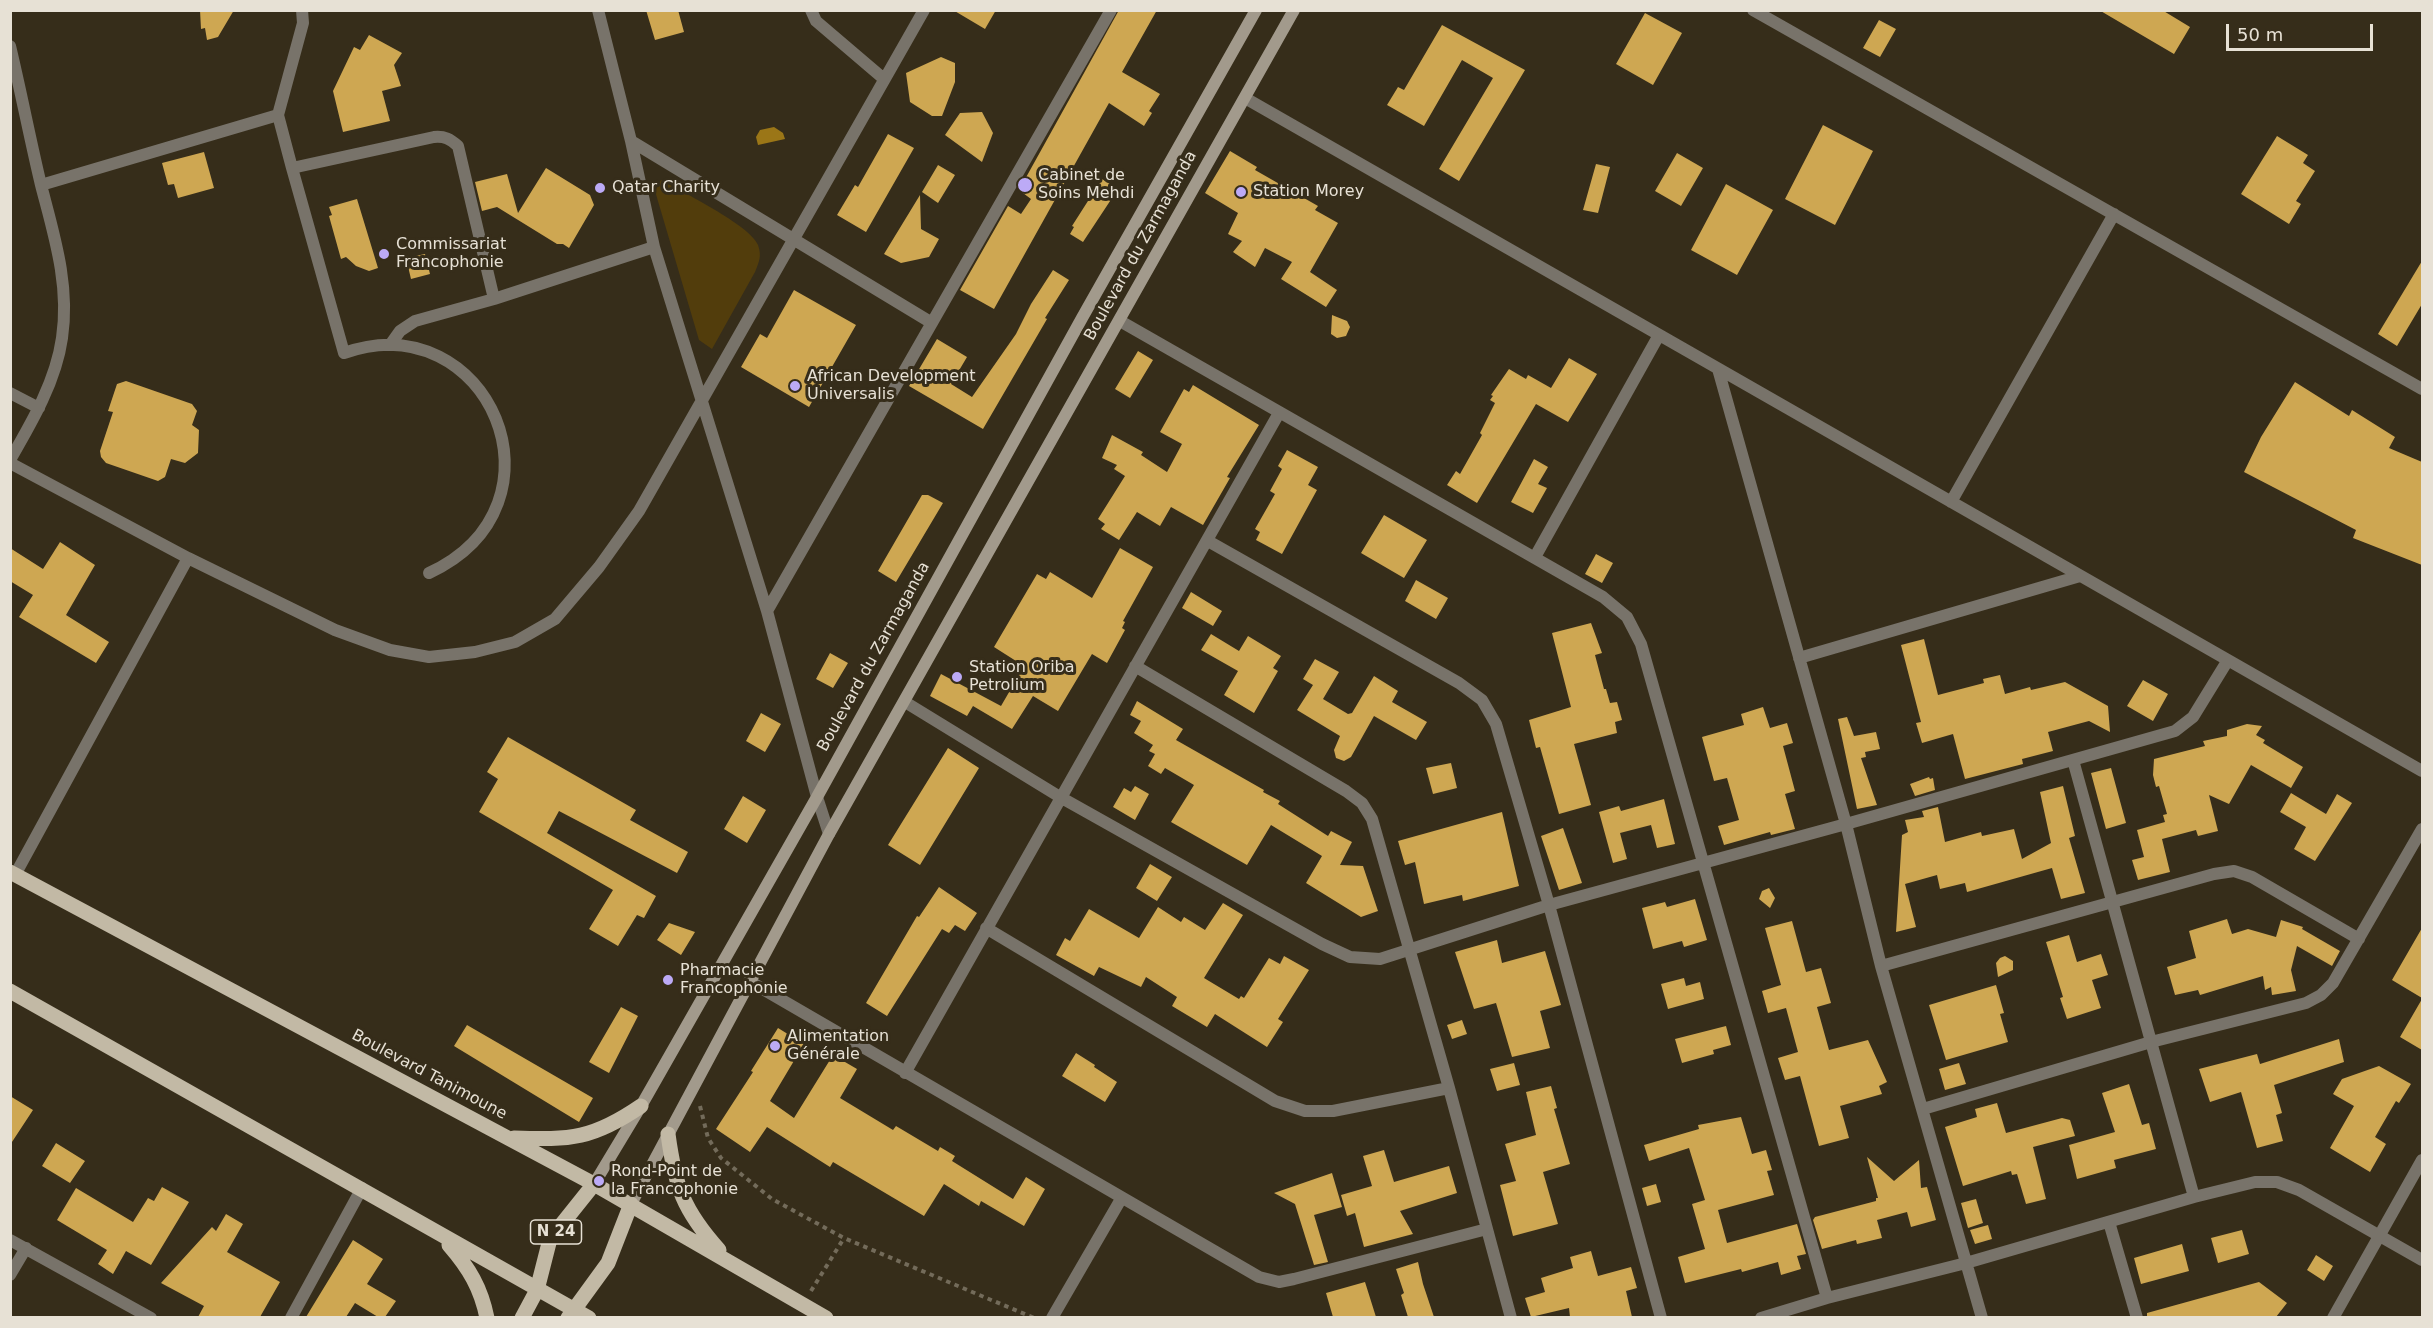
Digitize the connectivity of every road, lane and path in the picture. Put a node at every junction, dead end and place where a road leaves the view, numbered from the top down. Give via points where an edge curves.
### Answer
1 (302, 10) edge
2 (598, 10) edge
3 (811, 10) edge
4 (924, 10) edge
5 (1111, 10) edge
6 (1256, 10) edge
7 (1294, 10) edge
8 (1753, 10) edge
9 (10, 46) edge
10 (884, 79) junction
11 (1245, 98) junction
12 (278, 115) junction
13 (631, 141) junction
14 (292, 168) junction
15 (41, 185) junction
16 (2114, 214) junction
17 (793, 240) junction
18 (654, 248) junction
19 (494, 299) junction
20 (1120, 321) junction
21 (932, 323) junction
22 (1659, 335) junction
23 (390, 345) junction
24 (1718, 369) junction
25 (2422, 389) edge
26 (10, 393) edge
27 (701, 404) junction
28 (39, 408) junction
29 (1279, 413) junction
30 (10, 461) edge
31 (1951, 502) junction
32 (1208, 540) junction
33 (1535, 557) junction
34 (188, 558) junction
35 (429, 573) dead end
36 (2080, 576) junction
37 (767, 611) junction
38 (1799, 658) junction
39 (2228, 660) junction
40 (1135, 666) junction
41 (905, 702) junction
42 (2073, 760) junction
43 (2422, 771) edge
44 (817, 797) junction
45 (1060, 797) junction
46 (1846, 824) junction
47 (2422, 829) edge
48 (829, 834) junction
49 (1704, 863) junction
50 (13, 874) edge
51 (2111, 902) junction
52 (1549, 905) junction
53 (986, 928) junction
54 (2359, 939) junction
55 (1410, 949) junction
56 (1881, 966) junction
57 (749, 981) junction
58 (10, 992) edge
59 (2151, 1042) junction
60 (905, 1073) junction
61 (694, 1085) junction
62 (1449, 1088) junction
63 (641, 1106) junction
64 (1923, 1109) junction
65 (668, 1134) junction
66 (510, 1138) junction
67 (2422, 1160) edge
68 (594, 1184) junction
69 (363, 1188) junction
70 (2194, 1197) junction
71 (1121, 1199) junction
72 (631, 1204) junction
73 (2109, 1222) junction
74 (1486, 1229) junction
75 (442, 1236) junction
76 (2379, 1236) junction
77 (844, 1238) junction
78 (10, 1240) edge
79 (26, 1248) junction
80 (2422, 1260) edge
81 (731, 1263) junction
82 (1966, 1263) junction
83 (10, 1275) edge
84 (537, 1290) junction
85 (1827, 1298) junction
86 (803, 1304) junction
87 (570, 1313) edge
88 (151, 1317) edge
89 (291, 1317) edge
90 (487, 1317) edge
91 (522, 1317) edge
92 (589, 1317) edge
93 (826, 1317) edge
94 (1034, 1317) edge
95 (1052, 1317) edge
96 (1511, 1317) edge
97 (1661, 1317) edge
98 (1761, 1317) edge
99 (1982, 1317) edge
100 (2137, 1317) edge
101 (2332, 1317) edge

1 - 12 street via 303,23
2 - 13 street
3 - 10 street via 816,21
4 - 10 street
5 - 21 street
6 - 44 main road, Boulevard du Zarmaganda / N 24
7 - 11 main road, Boulevard du Zarmaganda
8 - 16 street
9 - 15 street
10 - 17 street
11 - 20 main road, Boulevard du Zarmaganda
11 - 22 street
12 - 14 street
12 - 15 street
13 - 17 street
13 - 18 street
14 - 19 street via 434,137 450,139 458,146
14 - 23 street via 345,353
15 - 28 street via 54,230 64,314 56,362
16 - 25 street
16 - 31 street
17 - 21 street
17 - 27 street
18 - 19 street
18 - 27 street
19 - 23 street via 415,321 400,331
20 - 29 street
20 - 41 main road, Boulevard du Zarmaganda
21 - 37 street
22 - 24 street
22 - 33 street
23 - 35 street via 425,351 470,378 491,407 503,440 506,458 502,493 487,526 461,555
24 - 31 street
24 - 38 street
26 - 28 street
27 - 34 street via 639,511 599,567 555,619 515,642 429,657 390,650 335,630
27 - 37 street
28 - 30 street
29 - 32 street
29 - 33 street
30 - 34 street
31 - 36 street
32 - 40 street
32 - 52 street via 1459,683 1482,700 1496,724
33 - 49 street via 1603,597 1627,617 1641,644
34 - 50 street
36 - 38 street
36 - 39 street
37 - 44 street
38 - 46 street
39 - 42 street via 2193,717 2175,731
39 - 43 street
40 - 45 street
40 - 55 street via 1362,803 1372,819
41 - 45 street
41 - 48 main road, Boulevard du Zarmaganda
42 - 46 street
42 - 51 street
44 - 48 street
44 - 63 main road, Boulevard du Zarmaganda / N 24
45 - 53 street
45 - 55 street via 1350,957 1380,959
46 - 49 street
46 - 56 street
47 - 54 street
48 - 57 main road, Boulevard du Zarmaganda
49 - 52 street
49 - 85 street
50 - 66 main road, Boulevard Tanimoune
51 - 54 street via 2234,871 2252,877
51 - 56 street
51 - 59 street
52 - 55 street
52 - 97 street
53 - 60 street
53 - 62 street via 1275,1101 1305,1111 1334,1112
54 - 59 street via 2333,983 2306,1003
55 - 62 street
56 - 64 street
57 - 60 street
57 - 61 main road, Boulevard du Zarmaganda
58 - 69 main road
59 - 64 street
59 - 70 street
60 - 71 street
61 - 65 main road, Boulevard du Zarmaganda
61 - 77 path via 708,1137 721,1158 772,1199
62 - 74 street
63 - 66 main road via 597,1132 571,1138
63 - 68 main road, Boulevard du Zarmaganda / N 24
64 - 82 street
65 - 72 main road, Boulevard du Zarmaganda
65 - 81 main road via 683,1202 698,1226
66 - 68 main road, Boulevard Tanimoune
67 - 76 street
68 - 72 main road, Boulevard Tanimoune
68 - 84 main road, Boulevard du Zarmaganda / N 24 via 550,1239
69 - 75 main road
69 - 89 street
70 - 73 street
70 - 76 street via 2255,1182 2277,1182 2299,1190
71 - 74 street via 1259,1277 1279,1282
71 - 95 street
72 - 81 main road, Boulevard Tanimoune
72 - 87 main road, Boulevard du Zarmaganda via 608,1263
73 - 82 street
73 - 100 street
74 - 96 street
75 - 84 main road
75 - 90 main road via 471,1270
76 - 80 street
76 - 101 street
77 - 86 path
77 - 94 path
78 - 79 street
79 - 83 street
79 - 88 street
81 - 86 main road, Boulevard Tanimoune
82 - 85 street
82 - 99 street
84 - 87 main road
84 - 91 main road, Boulevard du Zarmaganda / N 24
85 - 98 street
86 - 93 main road, Boulevard Tanimoune
87 - 92 main road

